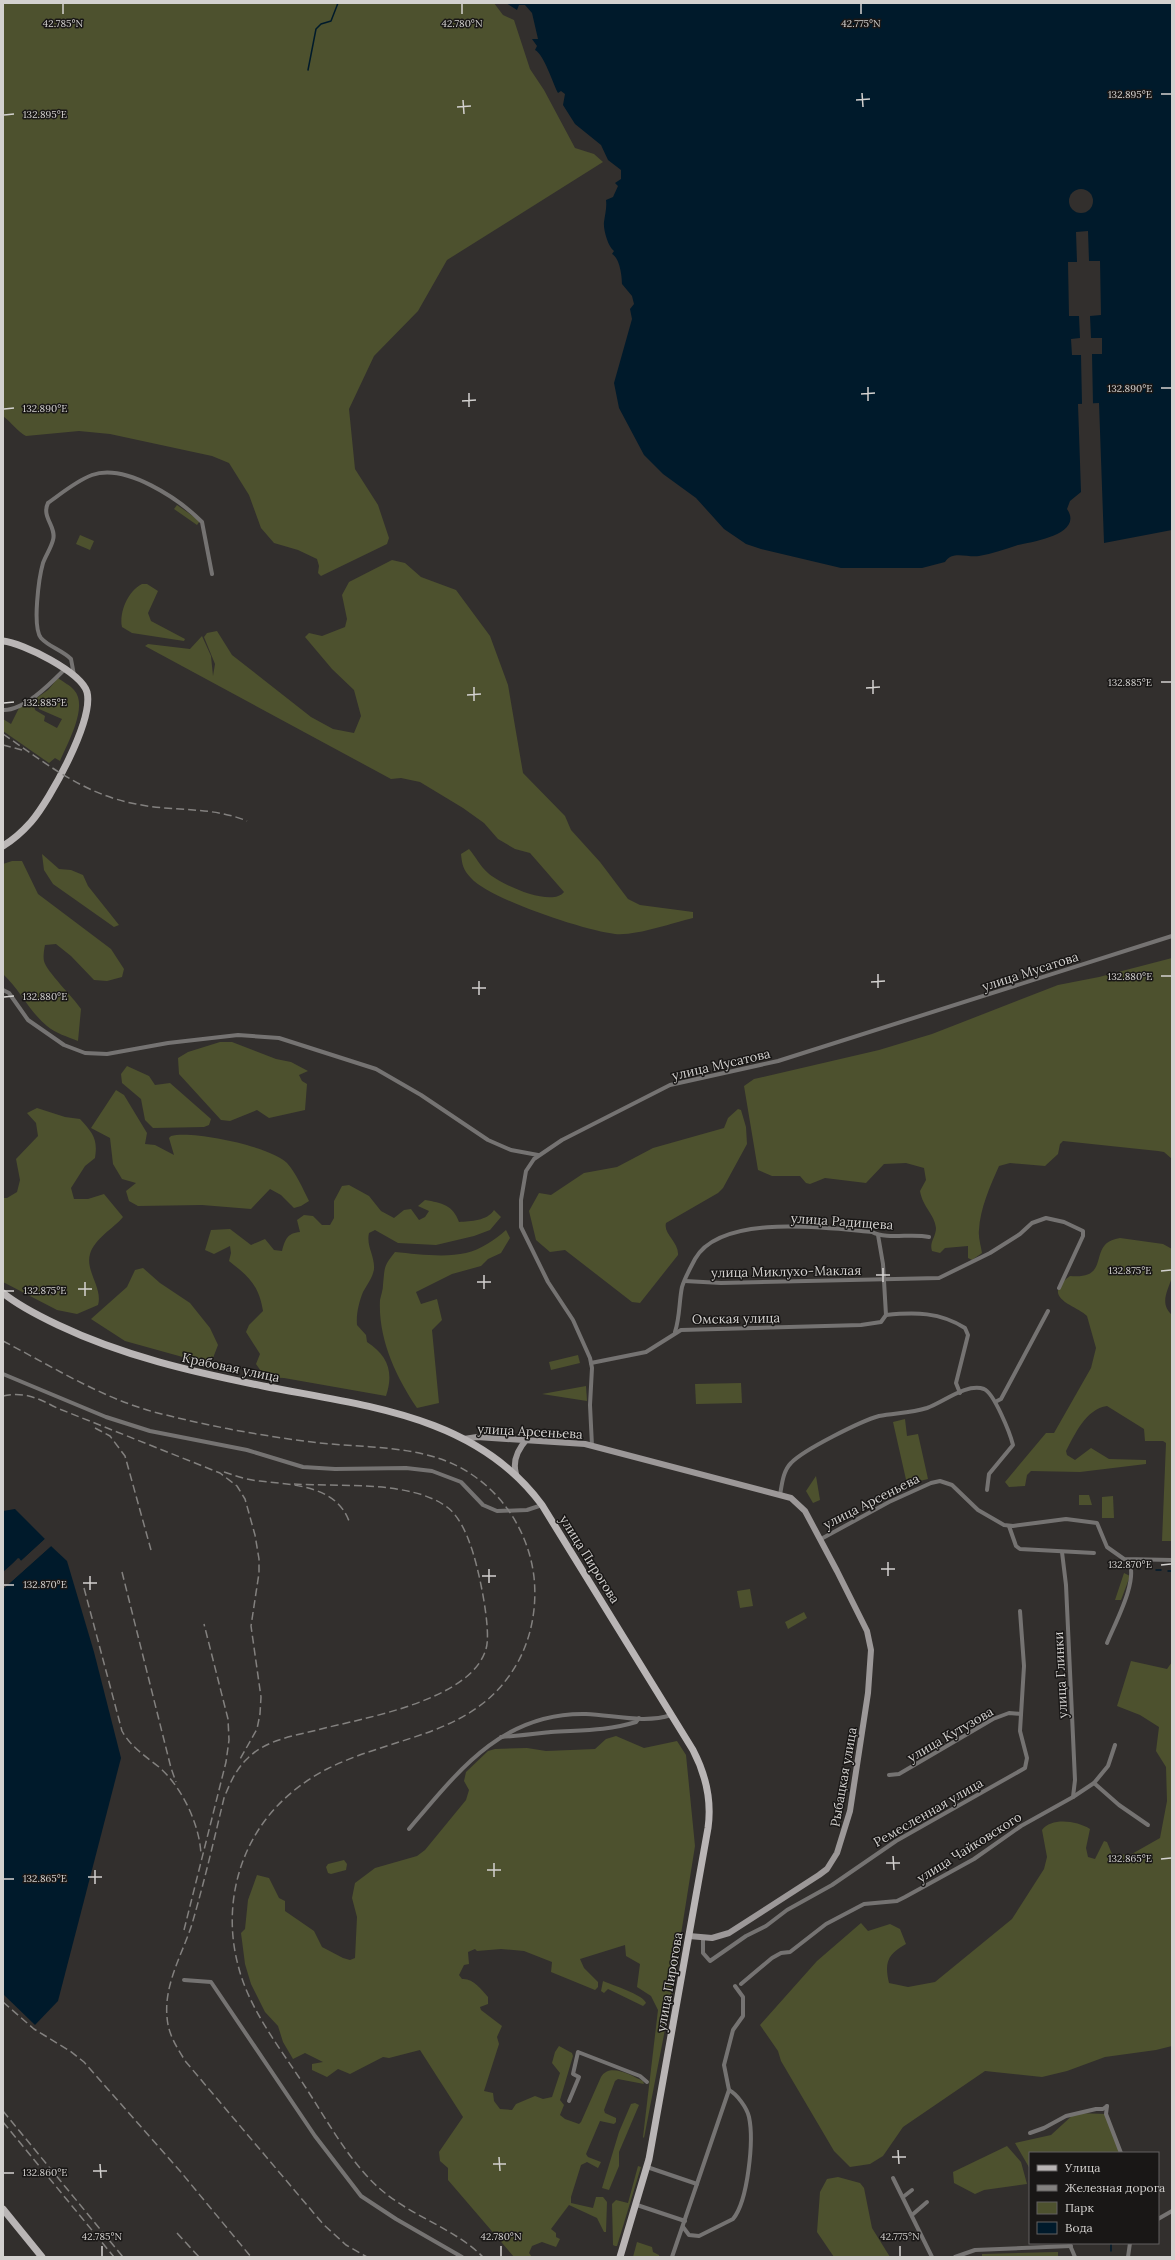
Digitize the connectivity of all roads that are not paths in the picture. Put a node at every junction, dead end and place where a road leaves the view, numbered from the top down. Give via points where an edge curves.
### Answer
1 (212, 574) dead end
2 (3, 641) edge
3 (65, 669) junction
4 (74, 675) junction
5 (3, 710) edge
6 (3, 846) edge
7 (1172, 936) edge
8 (3, 990) edge
9 (538, 1155) junction
10 (878, 1235) junction
11 (929, 1237) dead end
12 (884, 1279) junction
13 (685, 1281) junction
14 (1059, 1288) dead end
15 (3, 1293) edge
16 (1048, 1311) dead end
17 (886, 1315) junction
18 (675, 1332) junction
19 (591, 1364) junction
20 (3, 1374) edge
21 (960, 1393) junction
22 (997, 1401) junction
23 (464, 1439) junction
24 (527, 1439) junction
25 (592, 1446) junction
26 (516, 1474) junction
27 (987, 1490) dead end
28 (780, 1495) junction
29 (542, 1505) junction
30 (1009, 1526) junction
31 (821, 1539) junction
32 (1062, 1552) junction
33 (1094, 1553) dead end
34 (1128, 1560) junction
35 (1172, 1560) edge
36 (1020, 1611) dead end
37 (1107, 1643) dead end
38 (1021, 1714) junction
39 (671, 1715) junction
40 (638, 1718) junction
41 (499, 1738) junction
42 (1114, 1745) dead end
43 (889, 1775) dead end
44 (1094, 1783) junction
45 (1073, 1797) junction
46 (1148, 1825) dead end
47 (409, 1829) dead end
48 (689, 1936) junction
49 (703, 1938) junction
50 (184, 1980) dead end
51 (741, 1984) dead end
52 (736, 1986) dead end
53 (647, 2082) dead end
54 (729, 2090) junction
55 (569, 2101) dead end
56 (1030, 2133) dead end
57 (1121, 2152) edge
58 (648, 2167) junction
59 (893, 2178) dead end
60 (697, 2184) junction
61 (912, 2190) dead end
62 (903, 2197) junction
63 (927, 2202) dead end
64 (637, 2205) junction
65 (3, 2209) edge
66 (1172, 2211) edge
67 (912, 2215) junction
68 (1159, 2218) edge
69 (685, 2221) junction
70 (683, 2227) junction
71 (1070, 2244) edge
72 (1130, 2244) edge
73 (42, 2257) edge
74 (462, 2257) edge
75 (620, 2257) edge
76 (672, 2257) edge
77 (932, 2257) edge
78 (955, 2257) edge
79 (1075, 2257) edge
80 (1128, 2257) edge

1 - 4 street via 202,522 160,490 141,481 113,473 99,474 79,481 48,503 45,514 53,533 53,540 39,584 38,632 47,643 71,659
2 - 3 main road via 35,652
3 - 4 main road
3 - 5 street via 37,695 11,709
4 - 6 main road via 86,690 88,707 75,744 54,788 31,822
7 - 9 street, улица Мусатова via 778,1061 670,1085 578,1131
8 - 9 street via 9,993 28,1020 64,1045 85,1053 107,1054 168,1043 238,1035 279,1038 376,1069 421,1095 488,1140 511,1150
9 - 19 street, улица Мусатова via 526,1171 521,1200 521,1227 548,1282 573,1320 588,1351
10 - 11 street, улица Радищева via 918,1234
10 - 12 street
10 - 13 street, улица Радищева via 858,1230 784,1227 726,1235 715,1239 701,1251
12 - 13 street, улица Миклухо-Маклая via 721,1283
12 - 14 street, улица Миклухо-Маклая via 939,1278 1020,1234 1032,1223 1046,1218 1064,1222 1083,1231
12 - 17 street
13 - 18 street, улица Радищева
15 - 23 main road, Крабовая улица via 57,1324 126,1353 202,1374 393,1411 414,1417
16 - 22 street via 1001,1399
17 - 18 street, Омская улица via 881,1322 861,1326
17 - 21 street via 925,1313 965,1328 968,1335 956,1383
18 - 19 street, Омская улица via 646,1352
19 - 25 street, улица Мусатова
20 - 29 street via 106,1417 155,1432 247,1450 303,1467 406,1468 432,1471 461,1482 483,1505 497,1512 527,1510
21 - 22 street via 983,1389
21 - 28 street via 921,1410 868,1420 823,1443 791,1463 785,1472
22 - 27 street via 998,1410 1013,1445 989,1474
23 - 24 main road, улица Арсеньева
23 - 26 main road, улица Пирогова via 496,1458
24 - 25 main road, улица Арсеньева
24 - 26 main road via 520,1447 514,1462
25 - 28 main road, улица Арсеньева
26 - 29 main road, улица Пирогова
28 - 31 main road, улица Арсеньева via 791,1498 801,1506
29 - 39 main road, улица Пирогова
30 - 31 street, улица Арсеньева via 978,1510 952,1485 940,1481 895,1500
30 - 32 street via 1020,1550
30 - 34 street via 1066,1519 1097,1523 1106,1547
31 - 49 main road, Рыбацкая улица via 867,1630 871,1650 861,1744 844,1831 837,1853 827,1869 733,1930 718,1937
32 - 33 street
32 - 45 street, улица Глинки via 1066,1585 1075,1780
34 - 35 street
34 - 37 street via 1132,1566 1132,1579
36 - 38 street, Ремесленная улица via 1024,1666
38 - 43 street, улица Кутузова via 1009,1713 993,1719 899,1774
38 - 49 street, Ремесленная улица via 1020,1731 1027,1758 1025,1768 896,1841 832,1885 787,1910 710,1961 703,1953
39 - 40 street
39 - 48 main road, улица Пирогова via 700,1764 709,1800 708,1828
40 - 41 street via 636,1722 618,1728
40 - 41 street via 586,1714 556,1715 521,1726
41 - 47 street via 452,1778
42 - 44 street, улица Чайковского via 1108,1766
44 - 45 street, улица Чайковского
44 - 46 street via 1119,1805
45 - 51 street, улица Чайковского via 1021,1826 974,1859 905,1897 897,1901 864,1904 849,1911 826,1924 790,1952 775,1956
48 - 49 main road, Рыбацкая улица
48 - 58 main road, улица Пирогова
50 - 74 street via 211,1982 315,2136 362,2196
52 - 54 street via 743,1996 743,2016 733,2030 724,2065
53 - 55 street via 640,2076 578,2052 573,2074 579,2077
54 - 60 street
54 - 70 street via 738,2096 749,2116 750,2160 745,2191 733,2219 699,2236 689,2235
56 - 57 street via 1066,2116 1107,2106 1106,2114
58 - 60 street
58 - 64 main road, улица Пирогова
59 - 62 street
60 - 69 street
61 - 62 street
62 - 67 street
63 - 67 street
64 - 69 street
64 - 75 main road, улица Пирогова
65 - 73 main road
66 - 68 street
67 - 77 street
69 - 70 street
70 - 76 street
71 - 78 street via 975,2250
71 - 79 street
72 - 80 street

